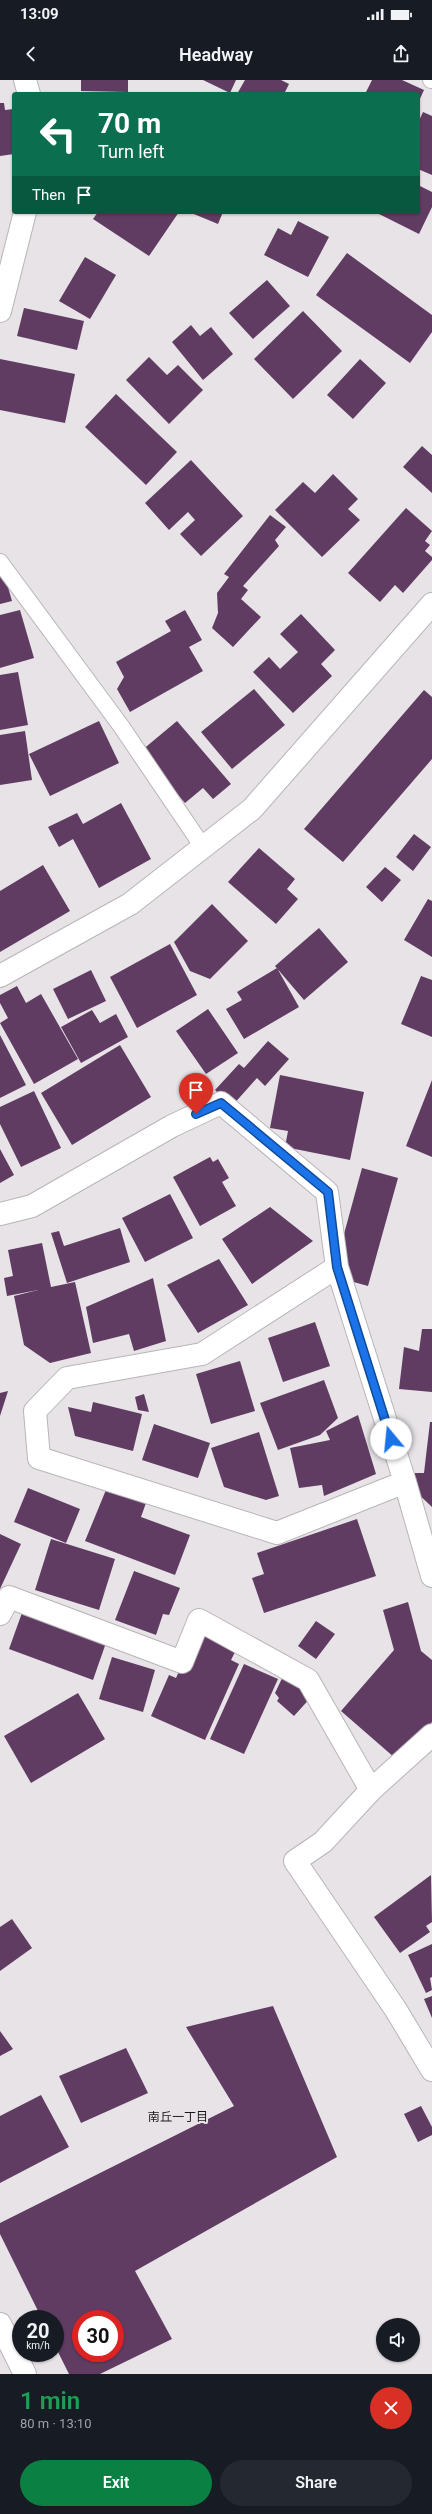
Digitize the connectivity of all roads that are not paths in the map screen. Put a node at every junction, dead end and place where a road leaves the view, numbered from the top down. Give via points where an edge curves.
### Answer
1 (25, 80) edge
2 (28, 92) edge
3 (24, 214) edge
4 (0, 311) edge
5 (0, 562) edge
6 (432, 604) edge
7 (203, 847) junction
8 (0, 976) edge
9 (0, 1214) edge
10 (337, 1267) junction
11 (405, 1482) junction
12 (426, 1536) edge
13 (432, 1576) edge
14 (0, 1614) edge
15 (432, 1735) edge
16 (372, 1790) junction
17 (432, 2070) edge
18 (0, 2324) edge
19 (25, 2374) edge

1 - 2 street
3 - 4 street
5 - 7 lane via 121,726
6 - 7 street via 252,809
7 - 8 street via 130,904
9 - 10 street via 32,1206 172,1126 221,1103 328,1192
10 - 11 street
10 - 11 street via 202,1354 67,1378 35,1411 39,1458 277,1533
11 - 12 street
12 - 13 street
14 - 16 street via 9,1597 182,1662 199,1620 308,1680
15 - 16 street
16 - 17 street via 323,1842 295,1861 396,2010
18 - 19 street

